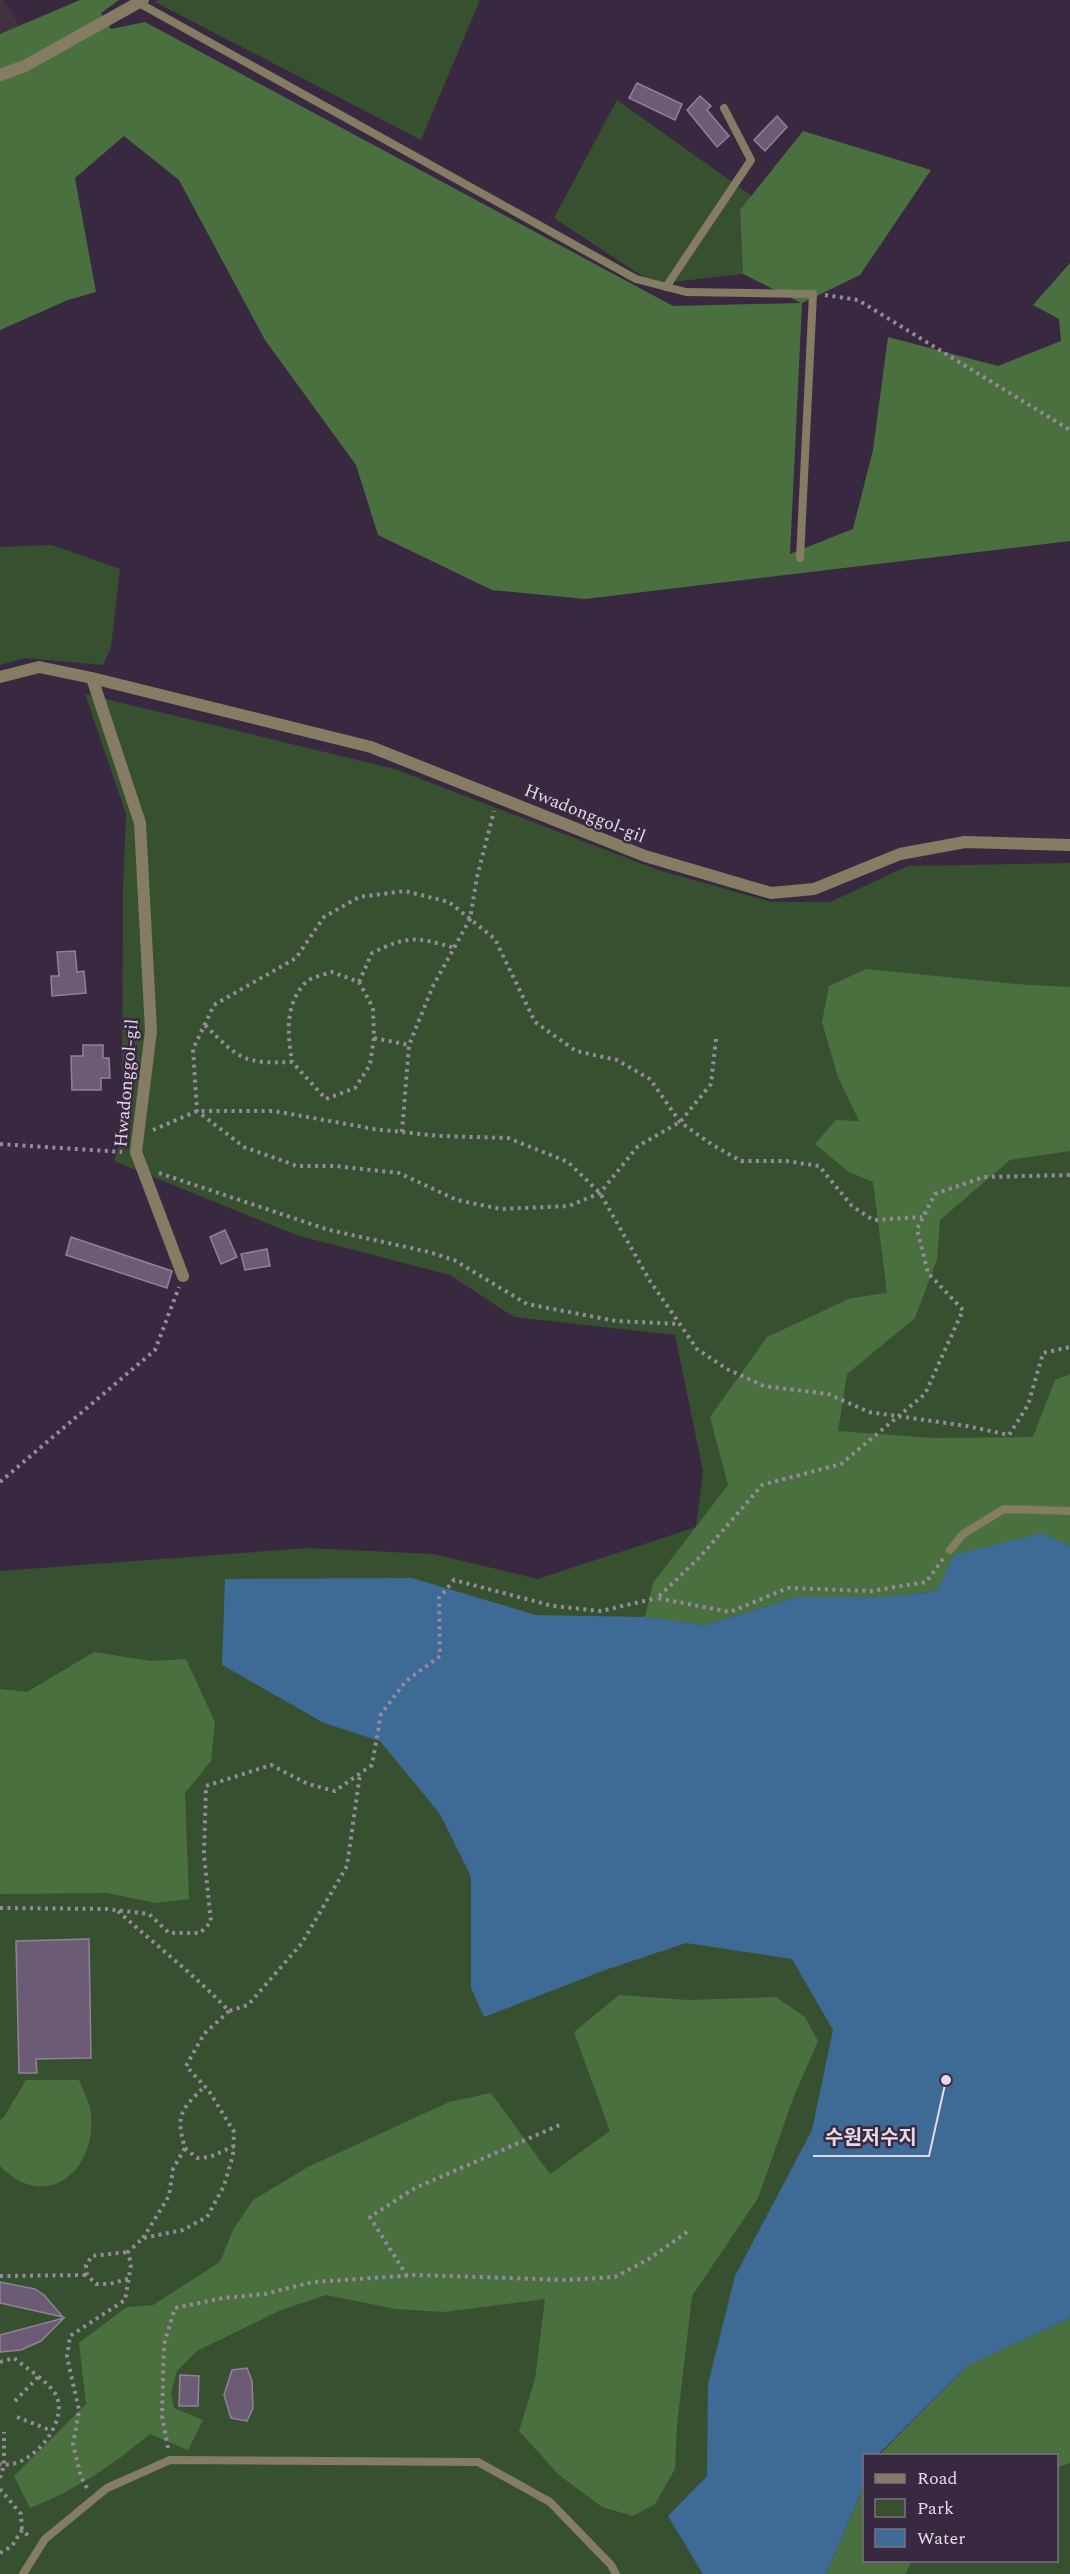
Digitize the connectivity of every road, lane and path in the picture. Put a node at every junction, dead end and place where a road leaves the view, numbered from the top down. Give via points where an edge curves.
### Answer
1 (141, 1) edge
2 (0, 75) edge
3 (724, 108) dead end
4 (666, 287) junction
5 (813, 294) junction
6 (1070, 430) edge
7 (800, 558) dead end
8 (0, 677) edge
9 (92, 678) junction
10 (498, 797) junction
11 (1070, 845) edge
12 (470, 919) junction
13 (454, 948) junction
14 (359, 982) junction
15 (205, 1025) junction
16 (374, 1038) junction
17 (716, 1039) dead end
18 (409, 1045) junction
19 (292, 1062) junction
20 (197, 1111) junction
21 (681, 1122) junction
22 (402, 1132) junction
23 (138, 1136) junction
24 (0, 1144) edge
25 (136, 1152) junction
26 (142, 1168) junction
27 (1070, 1175) edge
28 (600, 1192) junction
29 (922, 1218) junction
30 (183, 1276) joint
31 (681, 1324) junction
32 (1070, 1347) edge
33 (896, 1416) junction
34 (0, 1482) edge
35 (1070, 1511) edge
36 (950, 1550) joint
37 (657, 1598) junction
38 (360, 1773) junction
39 (0, 1908) edge
40 (117, 1910) junction
41 (229, 2011) junction
42 (205, 2086) junction
43 (562, 2124) dead end
44 (234, 2146) junction
45 (185, 2148) junction
46 (687, 2232) dead end
47 (143, 2238) junction
48 (129, 2252) junction
49 (87, 2275) junction
50 (0, 2276) edge
51 (406, 2276) junction
52 (128, 2279) junction
53 (0, 2362) edge
54 (38, 2377) junction
55 (15, 2401) dead end
56 (17, 2417) dead end
57 (52, 2431) junction
58 (4, 2432) dead end
59 (170, 2460) junction
60 (2, 2464) edge
61 (0, 2478) edge
62 (0, 2489) edge
63 (93, 2499) junction
64 (21, 2530) junction
65 (41, 2546) junction
66 (0, 2553) edge
67 (23, 2574) edge
68 (616, 2574) edge

1 - 2 street via 25,66
1 - 4 lane via 636,279
3 - 4 lane via 751,160
4 - 5 lane via 686,292
5 - 6 path via 858,300
5 - 7 lane
8 - 9 street, Hwadonggol-gil via 39,667
9 - 10 street, Hwadonggol-gil via 371,747
9 - 23 street, Hwadonggol-gil via 141,823 151,1031
10 - 11 street, Hwadonggol-gil via 645,856 771,893 814,890 900,854 965,842
10 - 12 path
12 - 13 path
12 - 15 path via 448,902 405,891 359,897 324,917 296,958 214,1005
12 - 21 path via 495,939 535,1022 576,1051 617,1060 650,1079
13 - 14 path via 418,938 394,942 372,953
13 - 18 path via 433,986
14 - 16 path via 373,1008
14 - 19 path via 332,972 306,982 293,1004 287,1027
15 - 19 path via 232,1052 258,1063
15 - 20 path via 193,1049
16 - 18 path
16 - 19 path via 370,1065 355,1088 326,1099
17 - 21 path via 711,1084
18 - 22 path
20 - 22 path via 274,1111
20 - 23 path
20 - 28 path via 244,1147 297,1166 399,1173 457,1200 501,1209 569,1206
21 - 28 path via 638,1146
21 - 29 path via 741,1161 819,1166 852,1206 873,1220
22 - 28 path via 508,1138 568,1162
23 - 25 street, Hwadonggol-gil
24 - 25 path
25 - 26 street, Hwadonggol-gil
26 - 30 street, Hwadonggol-gil
26 - 31 path via 329,1230 454,1260 527,1304 616,1321
27 - 29 path via 984,1177 934,1194
28 - 31 path via 645,1272
29 - 33 path via 916,1228 928,1273 963,1310 925,1394
30 - 34 path via 155,1350
31 - 33 path via 697,1349 727,1369 764,1386 828,1394 869,1412
32 - 33 path via 1043,1353 1028,1405 1009,1436
33 - 37 path via 841,1464 762,1485 700,1557
35 - 36 lane via 1004,1509 963,1534
36 - 37 path via 926,1581 872,1591 788,1588 730,1612
37 - 38 path via 601,1611 553,1606 454,1580 439,1598 440,1656 406,1681 381,1714 372,1765
38 - 40 path via 335,1791 308,1784 272,1765 206,1786 204,1854 211,1922 200,1933 169,1933 149,1914
38 - 41 path via 347,1866 302,1943 248,2005
39 - 40 path
40 - 41 path via 164,1954 197,1977
41 - 42 path via 204,2034 186,2066
42 - 44 path via 234,2132
42 - 45 path via 186,2104 178,2124
43 - 51 path via 415,2188 370,2217
44 - 45 path via 210,2157 197,2158
44 - 47 path via 224,2186 207,2217 183,2230
45 - 47 path via 173,2169 169,2196
46 - 51 path via 615,2277 566,2280
47 - 48 path
48 - 49 path via 92,2256 86,2265
48 - 52 path
49 - 50 path
49 - 52 path via 96,2284
51 - 59 path via 313,2282 175,2308 164,2344 162,2416
52 - 63 path via 125,2300 70,2336 67,2357 79,2410 73,2445 81,2477
53 - 54 path via 14,2358
54 - 55 path
54 - 57 path via 57,2395 59,2414
56 - 57 path
57 - 60 path via 26,2459
58 - 60 path
59 - 63 lane via 107,2488
59 - 68 lane via 478,2462 549,2502
60 - 61 path
62 - 64 path via 21,2514
63 - 65 lane
64 - 65 path
64 - 66 path via 12,2546
65 - 67 lane

